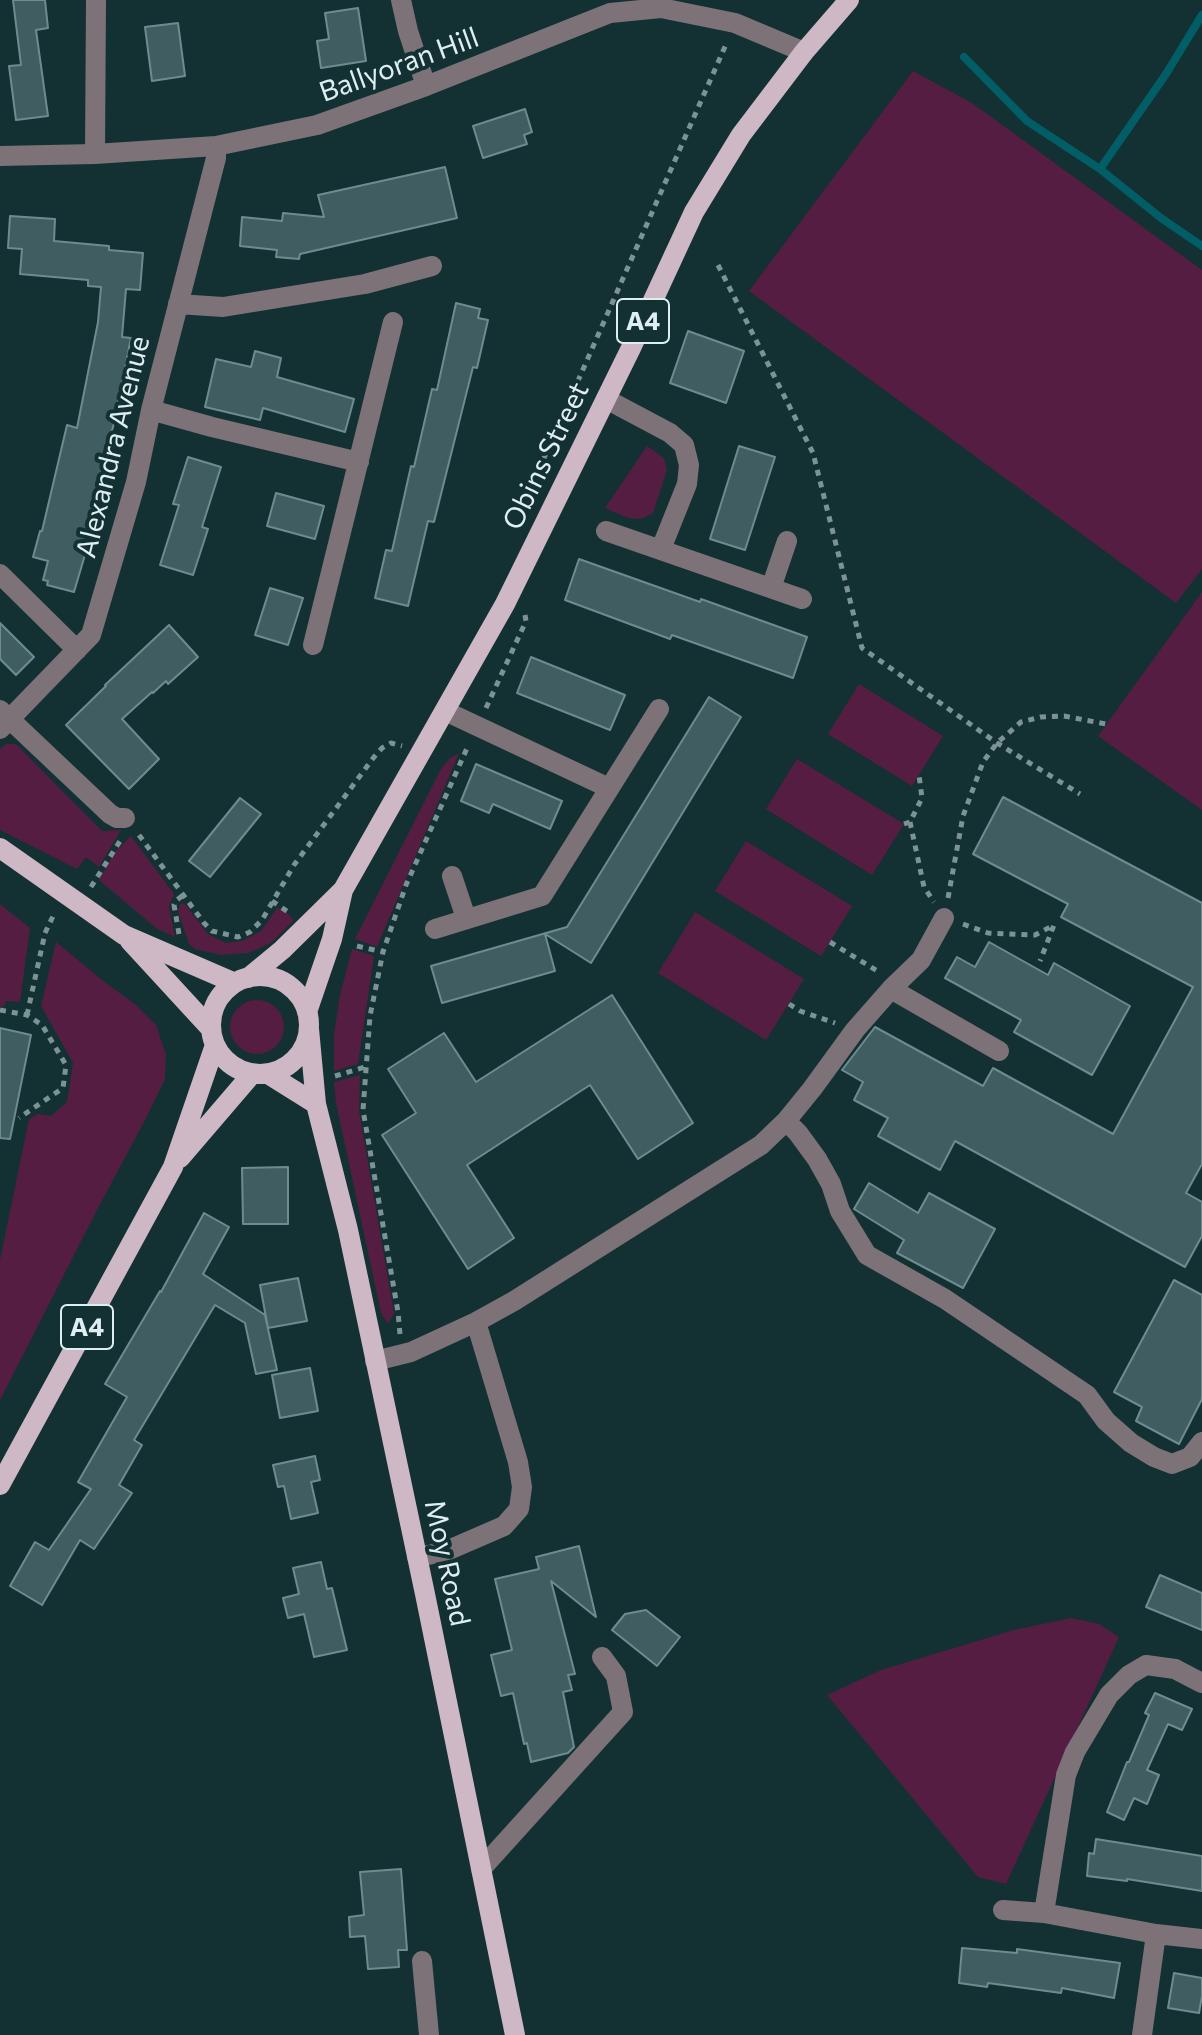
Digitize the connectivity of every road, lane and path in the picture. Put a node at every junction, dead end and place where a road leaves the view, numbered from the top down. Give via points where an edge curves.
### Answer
1 (96, 0) edge
2 (401, 0) edge
3 (849, 0) edge
4 (735, 23) junction
5 (804, 52) junction
6 (426, 86) junction
7 (216, 146) junction
8 (95, 154) junction
9 (0, 156) edge
10 (718, 265) dead end
11 (432, 266) dead end
12 (178, 304) junction
13 (393, 322) dead end
14 (606, 399) junction
15 (151, 410) junction
16 (359, 462) junction
17 (554, 503) junction
18 (606, 531) dead end
19 (787, 541) dead end
20 (661, 549) junction
21 (0, 574) edge
22 (518, 576) junction
23 (771, 588) junction
24 (802, 599) dead end
25 (313, 645) dead end
26 (77, 650) junction
27 (659, 709) dead end
28 (445, 711) junction
29 (3, 720) edge
30 (1106, 724) dead end
31 (477, 727) junction
32 (997, 743) junction
33 (422, 754) junction
34 (919, 775) dead end
35 (609, 788) junction
36 (1080, 794) dead end
37 (129, 822) junction
38 (0, 848) edge
39 (452, 876) dead end
40 (343, 890) junction
41 (182, 896) junction
42 (72, 899) junction
43 (272, 901) junction
44 (296, 917) dead end
45 (466, 918) junction
46 (944, 918) junction
47 (435, 929) dead end
48 (124, 935) junction
49 (830, 942) dead end
50 (181, 943) dead end
51 (357, 946) dead end
52 (383, 952) junction
53 (862, 960) dead end
54 (1040, 961) dead end
55 (241, 980) junction
56 (891, 989) junction
57 (789, 1004) dead end
58 (0, 1010) edge
59 (27, 1015) junction
60 (308, 1021) junction
61 (855, 1030) junction
62 (213, 1037) junction
63 (999, 1051) dead end
64 (365, 1067) junction
65 (260, 1074) junction
66 (334, 1076) dead end
67 (316, 1104) junction
68 (19, 1118) dead end
69 (786, 1121) junction
70 (173, 1167) junction
71 (476, 1322) junction
72 (402, 1355) junction
73 (375, 1361) junction
74 (1202, 1442) edge
75 (0, 1485) edge
76 (417, 1557) junction
77 (602, 1657) dead end
78 (1202, 1683) edge
79 (481, 1869) junction
80 (1003, 1910) dead end
81 (1044, 1913) junction
82 (1156, 1934) junction
83 (1202, 1939) edge
84 (422, 1961) dead end
85 (429, 2035) edge
86 (515, 2035) edge
87 (1142, 2035) edge

1 - 8 street
2 - 6 street
3 - 5 main road, A4
4 - 5 street, Ballyoran Hill
4 - 6 street, Ballyoran Hill via 661,8 610,13
4 - 17 path via 544,458
5 - 14 main road, Obins Street / A4 via 741,135 694,212
6 - 7 street, Ballyoran Hill via 317,125
7 - 8 street, Ballyoran Hill
7 - 12 street, Alexandra Avenue
8 - 9 street, Ballyoran Hill
10 - 32 path via 813,453 862,648
11 - 12 street via 365,284 223,307
12 - 15 street, Alexandra Avenue
13 - 16 street
14 - 17 main road, Obins Street / A4
14 - 20 street via 684,445 687,484
15 - 16 street
15 - 26 street, Alexandra Avenue via 136,482 91,635
16 - 25 street
17 - 22 main road, Obins Street / A4
18 - 20 street
19 - 23 street
20 - 23 street
21 - 26 street
22 - 28 main road, Obins Street / A4
22 - 31 path via 526,621
23 - 24 street
26 - 29 street, Alexandra Avenue
27 - 35 street
28 - 31 street
28 - 33 main road, Obins Street / A4
29 - 37 street via 110,814
30 - 32 path via 1041,717 1021,722
31 - 35 street
31 - 52 path via 406,885
32 - 36 path
32 - 46 path via 983,762 963,816
33 - 40 main road, Obins Street / A4
33 - 43 path via 391,743 382,748
34 - 46 path via 922,798 907,823 924,887
35 - 45 street via 542,896
37 - 41 path
37 - 42 path
38 - 42 main road
39 - 45 street
40 - 55 main road, Obins Street / A4 via 282,950
40 - 60 main road, Obins Street / A4
41 - 43 path via 212,931 238,937 262,920
41 - 50 path via 174,905
42 - 48 main road
42 - 59 path via 45,933
43 - 44 path
45 - 47 street
46 - 54 path via 988,933 1035,935 1054,925
46 - 56 street via 921,960
48 - 55 main road
48 - 62 main road
49 - 53 path
51 - 52 path
52 - 64 path
55 - 60 main road via 262,976 289,986
55 - 62 main road, A4 via 216,1002
56 - 61 street
56 - 63 street
57 - 61 path
58 - 59 path
59 - 68 path via 42,1025 66,1065 63,1088
60 - 65 main road, A4 via 305,1045 296,1059 284,1069
60 - 67 main road, Moy Road
61 - 69 street
62 - 65 main road via 224,1059 237,1069
62 - 70 main road, A4
64 - 66 path
64 - 72 path via 363,1110
65 - 67 main road
65 - 70 main road, A4
67 - 73 main road, Moy Road
69 - 71 street via 761,1145
69 - 74 street via 817,1159 867,1255 945,1299 1087,1395 1106,1421 1154,1457 1172,1464 1190,1457
70 - 75 main road, A4
71 - 72 street
71 - 76 street via 518,1462 519,1509 504,1526 444,1552
72 - 73 street
73 - 76 main road, Moy Road
76 - 79 main road, Moy Road
77 - 79 street via 616,1676 623,1712
78 - 81 street via 1175,1669 1146,1665 1109,1695 1066,1775
79 - 86 main road, Moy Road
80 - 81 street
81 - 82 street
82 - 83 street
82 - 87 street
84 - 85 street

